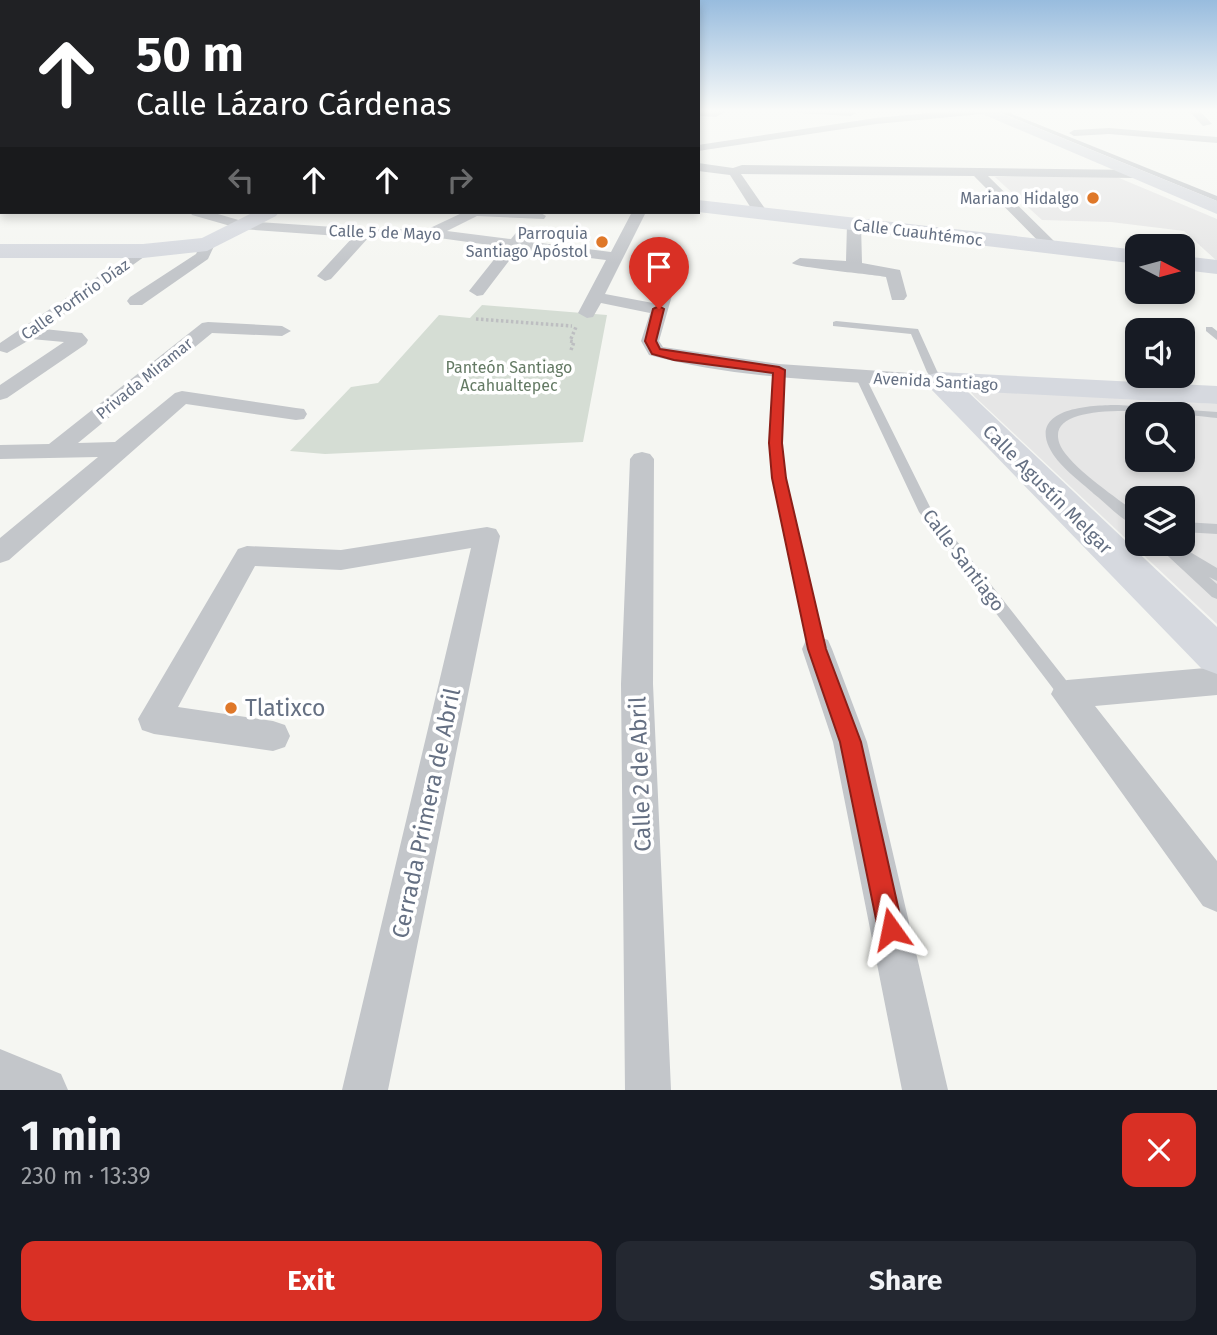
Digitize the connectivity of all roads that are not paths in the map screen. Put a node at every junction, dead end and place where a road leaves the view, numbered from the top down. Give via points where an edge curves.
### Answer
1 (1103, 161) edge
2 (1123, 161) edge
3 (1144, 161) edge
4 (700, 167) edge
5 (734, 172) junction
6 (978, 173) junction
7 (1135, 174) junction
8 (1217, 190) edge
9 (1217, 199) edge
10 (700, 206) edge
11 (1217, 208) edge
12 (761, 213) junction
13 (204, 214) edge
14 (265, 214) edge
15 (471, 214) edge
16 (541, 214) edge
17 (638, 214) edge
18 (853, 224) junction
19 (241, 225) junction
20 (365, 233) junction
21 (432, 233) junction
22 (514, 242) junction
23 (207, 244) junction
24 (1052, 247) junction
25 (0, 251) edge
26 (143, 251) junction
27 (1125, 255) edge
28 (615, 257) junction
29 (800, 263) dead end
30 (1195, 264) edge
31 (855, 266) junction
32 (1217, 267) edge
33 (325, 276) dead end
34 (667, 285) dead end
35 (477, 291) dead end
36 (898, 296) dead end
37 (136, 301) dead end
38 (591, 305) joint
39 (659, 309) junction
40 (836, 324) dead end
41 (282, 331) dead end
42 (27, 333) junction
43 (7, 347) dead end
44 (656, 351) joint
45 (779, 370) junction
46 (861, 377) junction
47 (939, 381) junction
48 (0, 394) edge
49 (1217, 395) edge
50 (296, 414) dead end
51 (1217, 415) edge
52 (121, 449) junction
53 (54, 451) junction
54 (0, 452) edge
55 (642, 459) dead end
56 (1089, 480) junction
57 (1125, 503) edge
58 (1125, 511) edge
59 (1195, 528) edge
60 (1217, 529) edge
61 (0, 553) edge
62 (1177, 556) edge
63 (1185, 556) edge
64 (1217, 575) edge
65 (1217, 593) edge
66 (817, 649) joint
67 (1217, 655) edge
68 (1217, 681) edge
69 (1067, 694) junction
70 (273, 736) dead end
71 (1217, 891) edge
72 (0, 1072) edge
73 (45, 1090) edge
74 (365, 1090) edge
75 (648, 1090) edge
76 (926, 1090) edge

1 - 7 street
2 - 9 lane
3 - 8 street
4 - 5 street
5 - 6 street via 818,164
5 - 12 street
6 - 7 street
6 - 24 street
7 - 11 street
10 - 12 street, Calle Cuauhtémoc
12 - 18 street, Calle Cuauhtémoc
13 - 19 street, Calle 5 de Mayo
14 - 19 street
15 - 21 street
16 - 22 street
17 - 28 street
18 - 24 street, Calle Cuauhtémoc
18 - 31 street
19 - 20 street, Calle 5 de Mayo
19 - 23 street
20 - 21 street, Calle 5 de Mayo
20 - 33 street
21 - 22 street, Calle 5 de Mayo
22 - 28 street, Calle 5 de Mayo
22 - 35 street
23 - 26 street
23 - 37 street via 203,256
24 - 27 street, Calle Cuauhtémoc
25 - 26 street
26 - 42 street, Calle Porfirio Díaz
28 - 38 street
29 - 31 street
30 - 32 street
31 - 36 street via 894,273
34 - 39 street
38 - 39 street
39 - 44 street via 650,341
40 - 47 lane via 915,331
41 - 53 street, Privada Miramar via 208,327
42 - 43 street, Calle Porfirio Díaz
42 - 48 street via 79,340
44 - 45 street, Avenida Santiago
45 - 46 street, Avenida Santiago
45 - 66 lane via 779,478
46 - 47 street, Avenida Santiago
46 - 69 lane, Calle Santiago via 924,509
47 - 49 street, Avenida Santiago
47 - 67 street, Calle Agustín Melgar
50 - 52 street via 182,397
51 - 56 lane via 1114,409 1064,415 1053,433 1055,447
52 - 53 street
52 - 61 street
53 - 54 street
55 - 75 street, Calle 2 de Abril via 637,684
56 - 57 lane
56 - 58 lane
59 - 60 lane
62 - 65 lane
63 - 64 lane
66 - 76 street via 850,742
68 - 69 street
69 - 71 street, Calle Santiago
70 - 74 street, Cerrada Primera de Abril via 154,719 247,556 341,560 487,536
72 - 73 street

